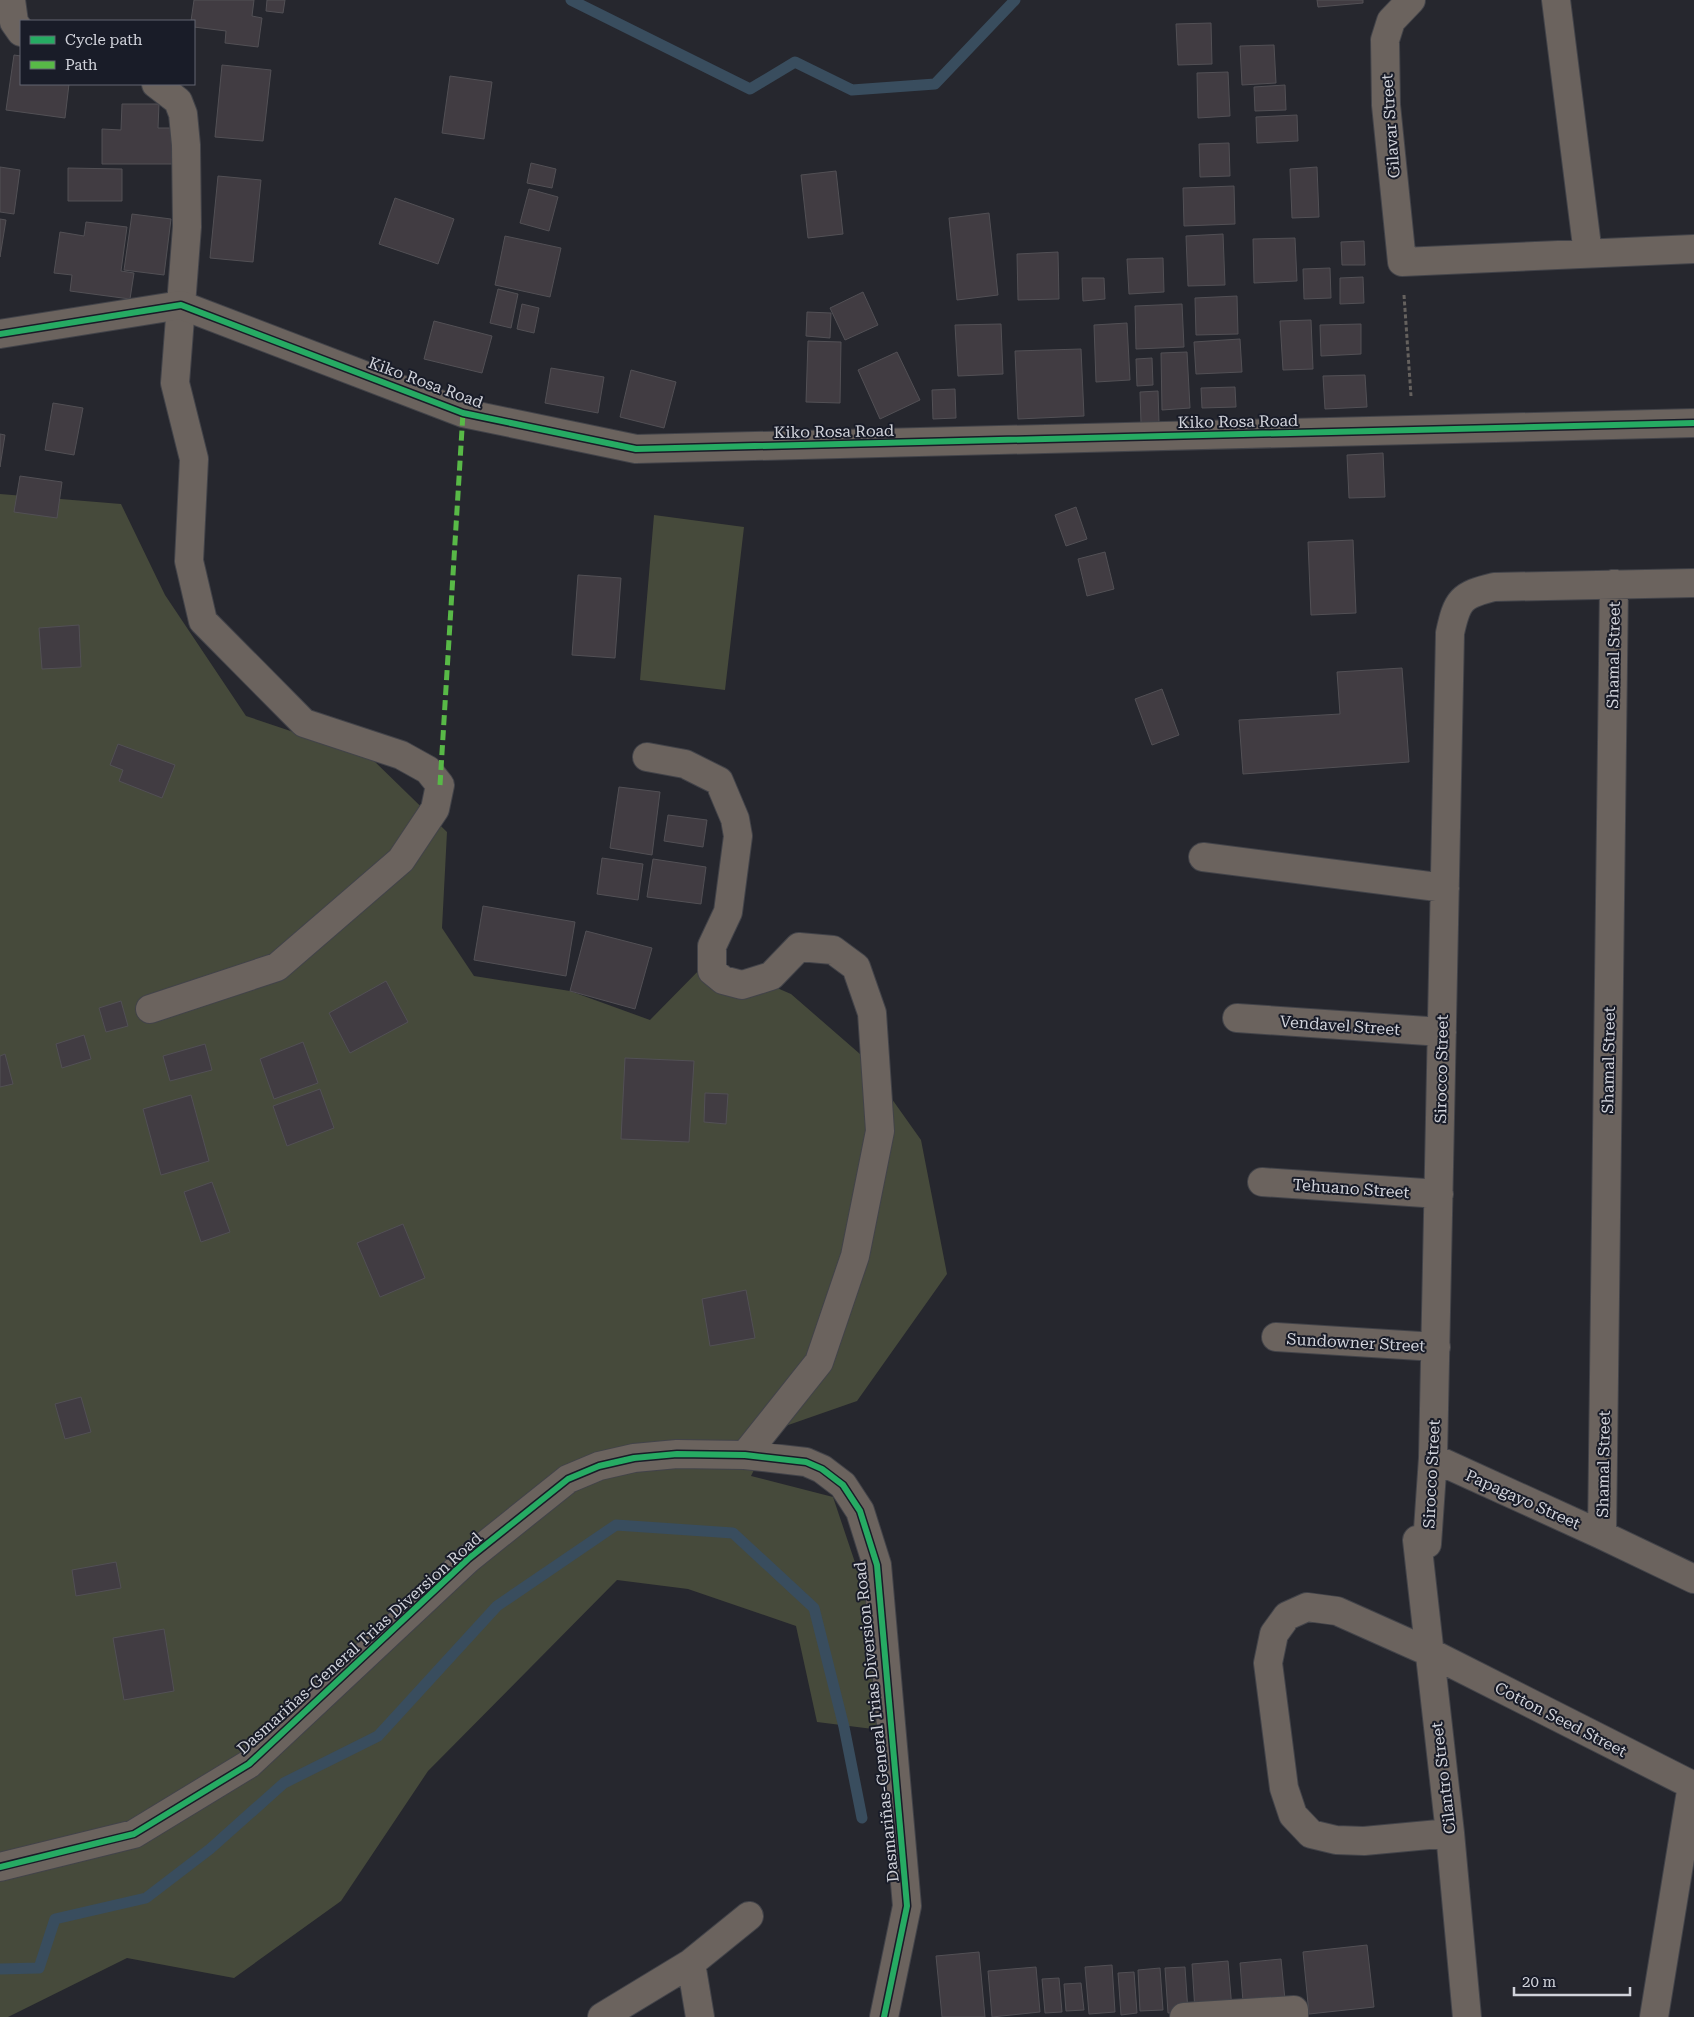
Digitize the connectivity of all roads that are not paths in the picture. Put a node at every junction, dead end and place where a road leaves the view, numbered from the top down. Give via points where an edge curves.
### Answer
1 (10, 0) edge
2 (1411, 0) edge
3 (1556, 0) edge
4 (20, 31) edge
5 (157, 85) edge
6 (1694, 249) edge
7 (1588, 254) junction
8 (181, 305) junction
9 (0, 334) edge
10 (1694, 423) edge
11 (1694, 582) edge
12 (1614, 584) junction
13 (647, 757) dead end
14 (1203, 857) dead end
15 (1445, 888) junction
16 (150, 1009) dead end
17 (1237, 1018) dead end
18 (1442, 1032) junction
19 (1262, 1182) dead end
20 (1439, 1194) junction
21 (1276, 1337) dead end
22 (1436, 1347) junction
23 (745, 1455) junction
24 (1433, 1458) junction
25 (1602, 1535) junction
26 (1422, 1542) joint
27 (1694, 1579) edge
28 (1429, 1652) junction
29 (1693, 1786) edge
30 (1450, 1832) junction
31 (0, 1867) edge
32 (749, 1916) dead end
33 (691, 1963) junction
34 (602, 2017) edge
35 (700, 2017) edge
36 (884, 2017) edge
37 (1184, 2017) edge
38 (1294, 2017) edge
39 (1467, 2017) edge
40 (1654, 2017) edge

1 - 4 street via 14,22
2 - 7 street, Gilavar Street via 1391,20 1385,40 1386,105 1402,262
3 - 7 street
5 - 8 street via 178,101 186,145 187,227
6 - 7 street
8 - 9 street
8 - 10 street, Kiko Rosa Road via 463,413 636,450
8 - 16 street via 175,383 194,459 189,561 203,621 304,723 401,755 428,770 440,785 435,809 401,860 277,967
11 - 12 street
12 - 15 street, Sirocco Street via 1494,587 1464,597 1455,613 1450,633
12 - 25 street, Shamal Street
13 - 23 street via 685,764 719,781 735,819 738,836 728,912 712,946 712,971 723,980 742,985 771,976 800,948 833,950 856,967 872,1013 880,1131 855,1256 819,1362
14 - 15 street
15 - 18 street, Sirocco Street
17 - 18 street, Vendavel Street
18 - 20 street, Sirocco Street
19 - 20 street, Tehuano Street
20 - 22 street, Sirocco Street
21 - 22 street, Sundowner Street
22 - 24 street, Sirocco Street
23 - 31 street, Dasmariñas-General Trias Diversion Road via 677,1454 634,1458 599,1466 568,1479 468,1559 248,1764 134,1834
23 - 36 street, Dasmariñas-General Trias Diversion Road via 806,1462 822,1469 843,1485 860,1511 877,1565 908,1906
24 - 25 street, Papagayo Street
24 - 26 street, Sirocco Street
25 - 27 street, Papagayo Street
26 - 28 street, Cilantro Street
28 - 29 street, Cotton Seed Street
28 - 30 street, Cilantro Street
28 - 30 street, Cotton Seed Street via 1337,1611 1307,1607 1287,1616 1274,1634 1268,1663 1284,1788 1293,1814 1311,1834 1336,1840 1364,1841
29 - 40 street
30 - 39 street, Cilantro Street
32 - 33 street
33 - 34 street
33 - 35 street
37 - 38 street via 1294,2010

